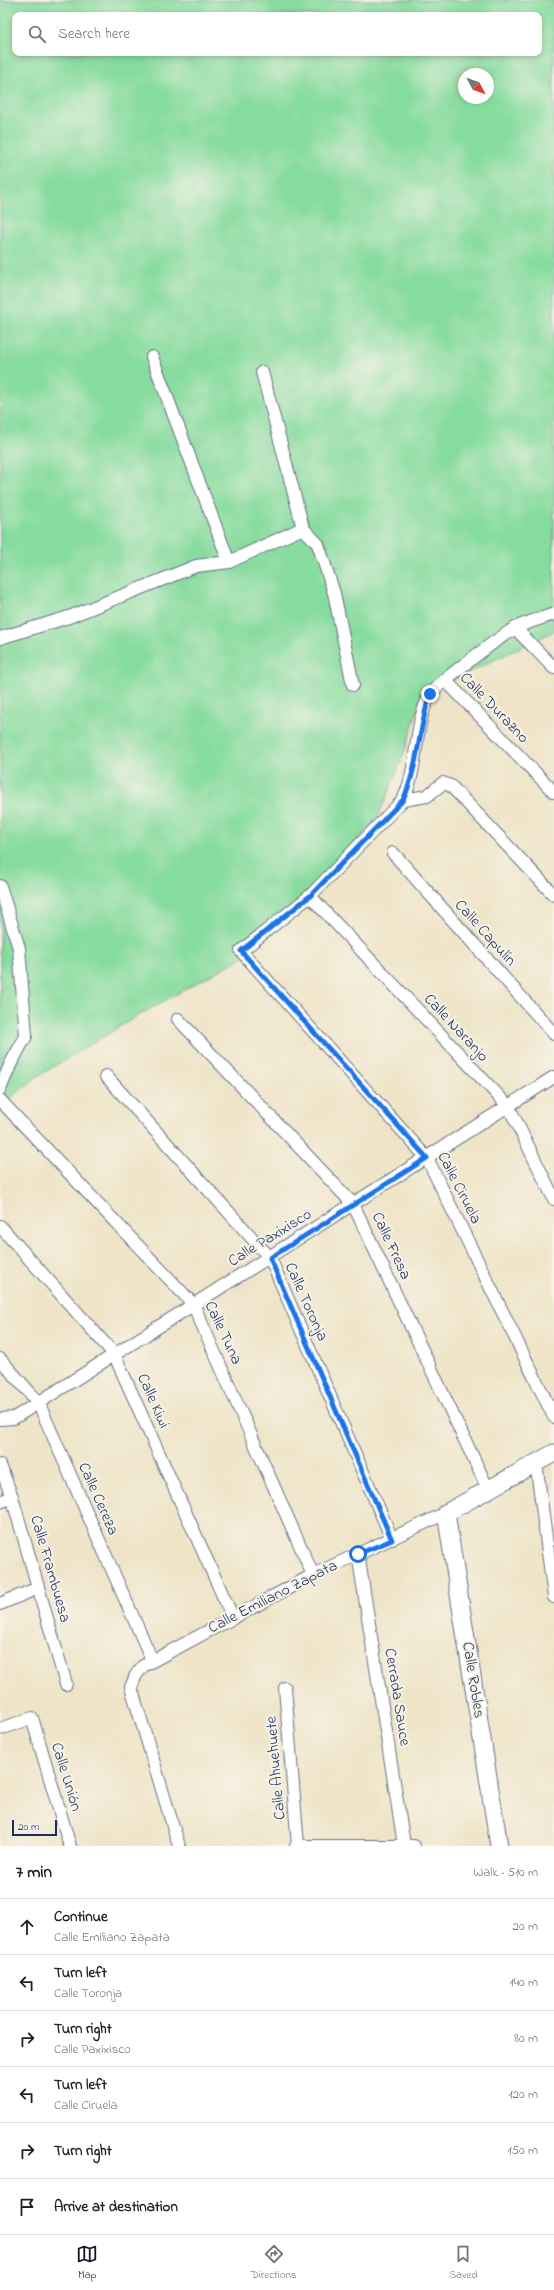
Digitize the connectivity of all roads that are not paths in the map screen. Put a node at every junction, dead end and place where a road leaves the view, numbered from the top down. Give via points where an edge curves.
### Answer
1 (152, 357) dead end
2 (262, 372) dead end
3 (303, 528) junction
4 (229, 562) junction
5 (554, 614) edge
6 (515, 628) junction
7 (0, 638) edge
8 (554, 668) edge
9 (445, 680) junction
10 (353, 685) dead end
11 (554, 792) edge
12 (403, 800) junction
13 (393, 853) dead end
14 (0, 886) edge
15 (554, 895) edge
16 (310, 896) junction
17 (178, 1020) dead end
18 (554, 1034) edge
19 (106, 1076) dead end
20 (554, 1077) edge
21 (0, 1089) edge
22 (0, 1100) edge
23 (509, 1107) junction
24 (427, 1158) junction
25 (554, 1199) edge
26 (353, 1204) junction
27 (0, 1226) edge
28 (270, 1258) junction
29 (193, 1304) junction
30 (114, 1354) junction
31 (0, 1360) edge
32 (38, 1402) junction
33 (554, 1417) edge
34 (0, 1419) edge
35 (554, 1453) edge
36 (536, 1462) junction
37 (0, 1465) edge
38 (488, 1489) junction
39 (12, 1497) junction
40 (0, 1502) edge
41 (446, 1513) junction
42 (392, 1540) junction
43 (358, 1554) junction
44 (312, 1575) junction
45 (38, 1588) junction
46 (554, 1597) edge
47 (0, 1604) edge
48 (233, 1618) junction
49 (152, 1660) junction
50 (66, 1684) dead end
51 (285, 1688) dead end
52 (0, 1729) edge
53 (409, 1845) edge
54 (70, 1846) edge
55 (180, 1846) edge
56 (297, 1846) edge
57 (499, 1846) edge

1 - 4 street
2 - 3 street
3 - 4 street
3 - 10 street via 318,544 334,592
4 - 7 street via 196,566 69,617
5 - 6 street
6 - 8 street
6 - 9 street
9 - 11 street, Calle Durazno
9 - 12 street via 430,694 409,787
12 - 15 street via 427,796 443,782 451,786
12 - 16 street
13 - 18 street, Calle Capulín
14 - 21 street via 19,948 26,1036
16 - 23 street, Calle Naranjo
16 - 24 street, Calle Ciruela via 241,951
17 - 26 street, Calle Fresa
19 - 28 street, Calle Toronja
20 - 23 street, Calle Paxixisco
22 - 29 street, Calle Tuna
23 - 24 street, Calle Paxixisco
23 - 25 street, Calle Naranjo
24 - 26 street, Calle Paxixisco
24 - 33 street, Calle Ciruela
26 - 28 street, Calle Paxixisco
26 - 38 street, Calle Fresa
27 - 30 street, Calle Kiwi
28 - 29 street, Calle Paxixisco
28 - 42 street, Calle Toronja
29 - 30 street, Calle Paxixisco
29 - 44 street, Calle Tuna
30 - 32 street, Calle Paxixisco
30 - 48 street, Calle Kiwi
31 - 32 street, Calle Cereza
32 - 34 street, Calle Paxixisco via 14,1418
32 - 49 street, Calle Cereza
35 - 36 main road, Calle Emiliano Zapata
36 - 38 main road, Calle Emiliano Zapata
36 - 46 street
37 - 39 street, Calle Frambuesa
38 - 41 main road, Calle Emiliano Zapata
39 - 40 street
39 - 45 street, Calle Frambuesa
41 - 42 street, Calle Emiliano Zapata
41 - 57 main road, Calle Robles
42 - 43 street, Calle Emiliano Zapata
43 - 44 street, Calle Emiliano Zapata
43 - 53 street, Cerrada Sauce
44 - 48 street, Calle Emiliano Zapata
45 - 47 street
45 - 50 street, Calle Frambuesa
48 - 49 street, Calle Emiliano Zapata
49 - 55 street, Calle Emiliano Zapata via 143,1666 131,1687
51 - 56 street, Calle Ahuehuete
52 - 54 street, Calle Unión via 32,1718
53 - 56 street, Calle Ahuehuete

